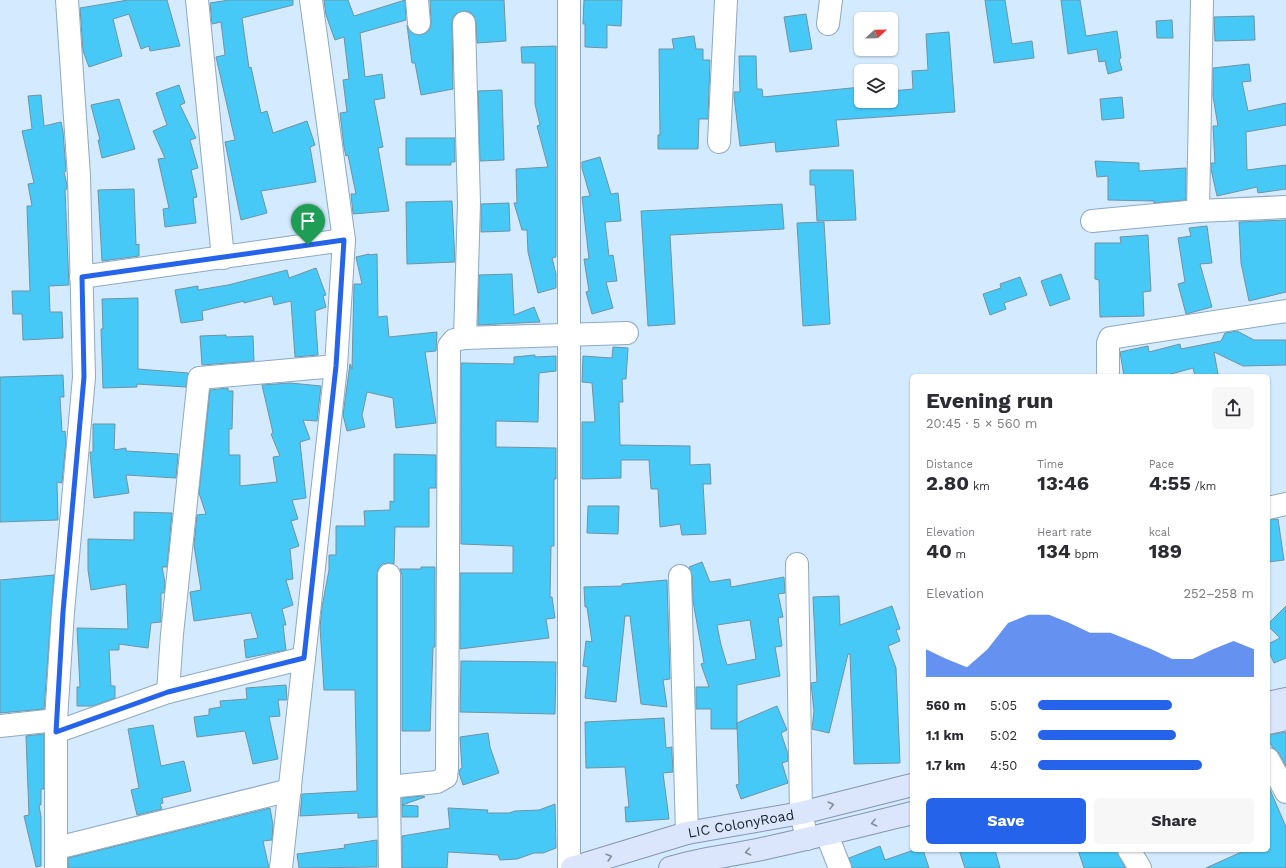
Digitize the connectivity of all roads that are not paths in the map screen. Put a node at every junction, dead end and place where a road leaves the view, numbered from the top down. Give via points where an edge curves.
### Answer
1 (67, 0) edge
2 (197, 0) edge
3 (311, 0) edge
4 (416, 0) edge
5 (568, 0) edge
6 (726, 0) edge
7 (831, 0) edge
8 (1202, 0) edge
9 (419, 23) dead end
10 (464, 23) dead end
11 (828, 24) dead end
12 (719, 142) dead end
13 (1286, 207) edge
14 (1198, 212) junction
15 (1092, 221) dead end
16 (344, 240) junction
17 (223, 258) junction
18 (82, 277) junction
19 (1286, 311) edge
20 (627, 333) dead end
21 (570, 335) junction
22 (465, 338) junction
23 (336, 366) junction
24 (1108, 374) edge
25 (1286, 504) edge
26 (1270, 508) edge
27 (797, 564) dead end
28 (390, 575) dead end
29 (680, 576) dead end
30 (304, 658) junction
31 (168, 692) junction
32 (1286, 699) edge
33 (1270, 703) edge
34 (1286, 719) edge
35 (1270, 723) edge
36 (0, 726) edge
37 (56, 726) junction
38 (1270, 763) edge
39 (910, 786) edge
40 (389, 787) junction
41 (290, 790) junction
42 (1286, 792) edge
43 (801, 813) junction
44 (910, 814) edge
45 (688, 833) junction
46 (817, 837) junction
47 (1130, 852) edge
48 (56, 858) edge
49 (727, 862) edge
50 (281, 868) edge
51 (390, 868) edge
52 (570, 868) edge
53 (670, 868) edge
54 (840, 868) edge
55 (1140, 868) edge

1 - 18 street via 79,176
2 - 17 street
3 - 16 street
4 - 9 street
5 - 21 street
6 - 12 street
7 - 11 street
8 - 14 street
10 - 22 street via 469,203
13 - 14 street
14 - 15 street
16 - 17 street
16 - 23 street
17 - 18 street
18 - 37 street via 84,377 63,612
19 - 24 street via 1110,338
20 - 21 street
21 - 22 street
21 - 52 street
22 - 40 street via 454,340 449,346 446,777 437,782
23 - 30 street
23 - 31 street via 199,378
25 - 26 street
27 - 43 street
28 - 40 street
29 - 45 street
30 - 31 street
30 - 41 street
31 - 37 street
32 - 33 main road
34 - 35 main road
36 - 37 street
37 - 48 street
38 - 42 street
43 -> 39 main road, LIC ColonyRoad
40 - 51 street
41 - 48 street
41 - 50 street
43 - 45 main road, LIC ColonyRoad
43 - 46 street
44 -> 46 main road, LIC ColonyRoad
52 -> 45 main road, LIC ColonyRoad
46 -> 49 main road, LIC ColonyRoad
46 - 54 street
47 - 55 street
49 - 53 main road, LIC ColonyRoad via 688,862

